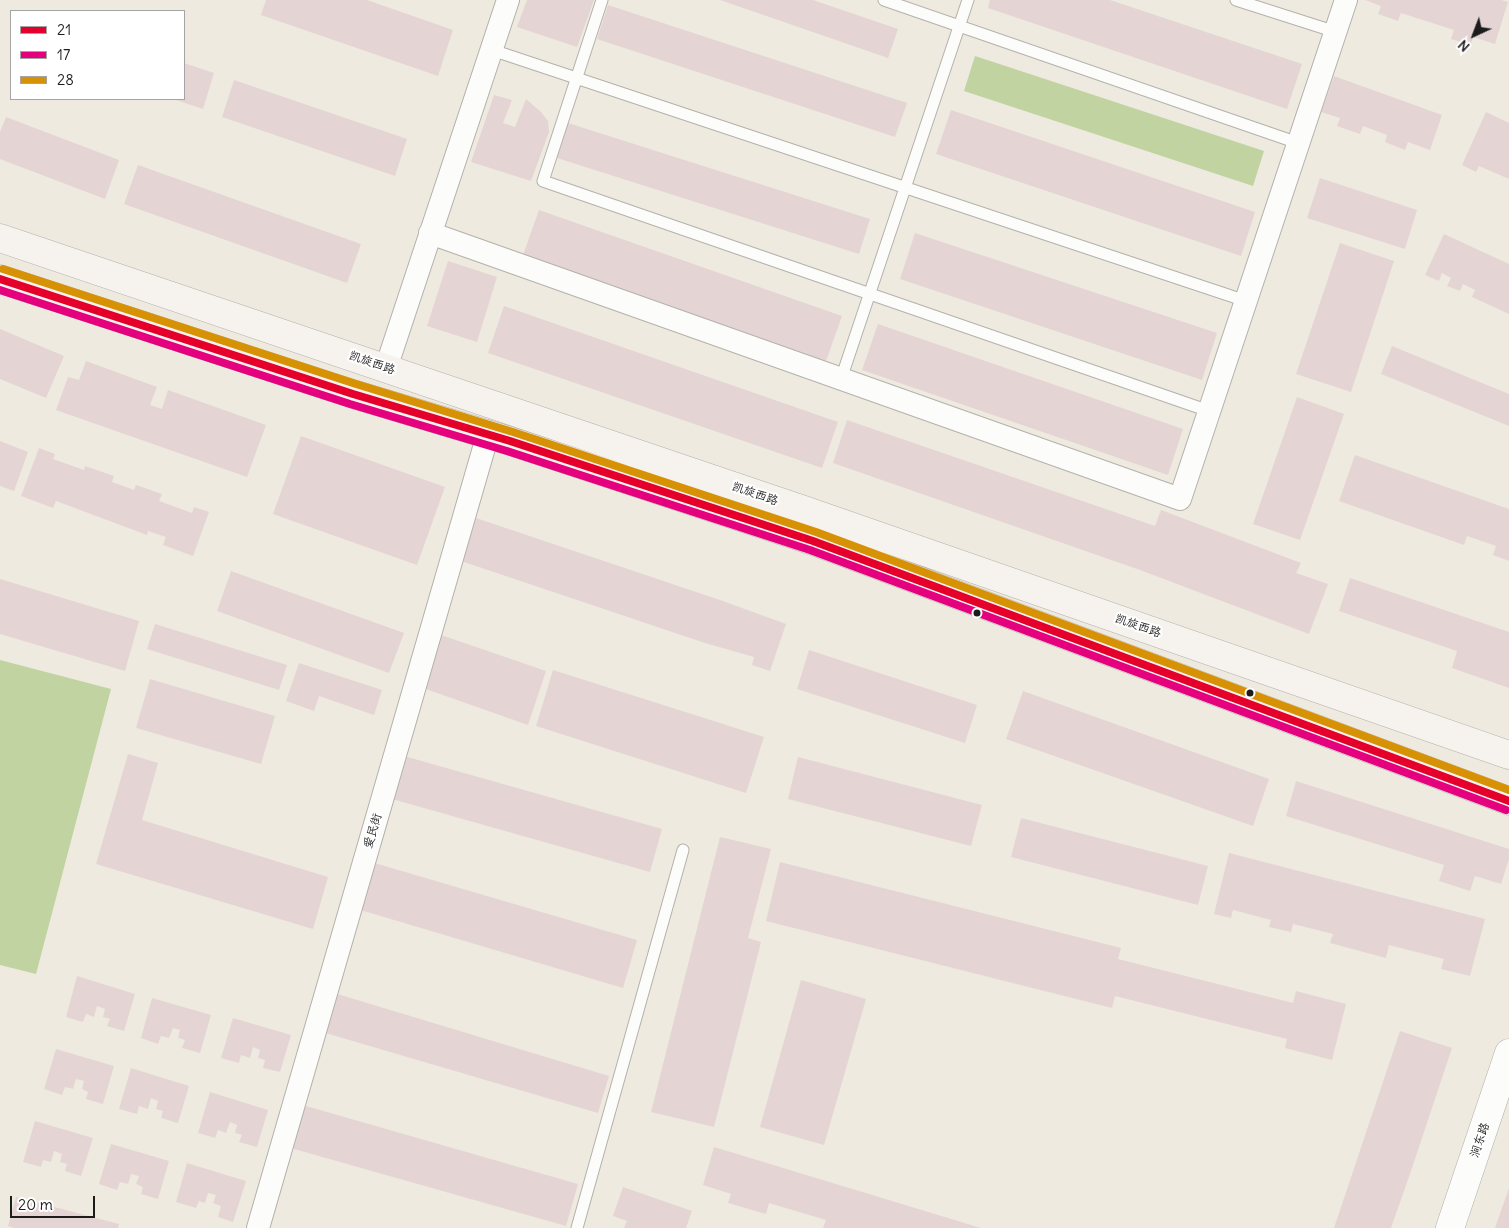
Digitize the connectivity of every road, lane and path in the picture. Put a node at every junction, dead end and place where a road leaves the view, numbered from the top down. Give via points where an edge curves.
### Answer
1 (508, 0) edge
2 (602, 0) edge
3 (884, 0) edge
4 (968, 0) edge
5 (1236, 0) edge
6 (1346, 0) edge
7 (959, 26) junction
8 (1336, 32) junction
9 (492, 50) junction
10 (577, 78) junction
11 (1298, 143) junction
12 (904, 188) junction
13 (430, 233) junction
14 (0, 238) edge
15 (0, 279) edge
16 (869, 293) junction
17 (1246, 301) junction
18 (386, 368) junction
19 (841, 379) junction
20 (1209, 411) junction
21 (488, 434) junction
22 (1509, 755) edge
23 (1509, 801) edge
24 (683, 850) dead end
25 (1509, 1053) edge
26 (1509, 1104) edge
27 (258, 1228) edge
28 (577, 1228) edge
29 (1450, 1228) edge
30 (1467, 1228) edge

1 - 9 street
2 - 10 lane
3 - 7 lane
4 - 7 lane
5 - 8 lane
6 - 8 street
7 - 11 lane
7 - 12 lane
8 - 11 street
9 - 10 lane
9 - 13 street
10 - 12 lane
10 - 16 lane via 543,181
11 - 17 street
12 - 16 lane
12 - 17 lane
13 - 18 street
13 - 19 street
14 - 18 main road, 凯旋西路
15 - 21 main road via 353,394
16 - 19 lane
16 - 20 lane
17 - 20 street
18 - 22 main road, 凯旋西路
19 - 20 street via 1180,499
21 - 23 main road via 814,541
21 - 27 street, 爱民街
24 - 28 lane
25 - 29 street, 涧东路
26 - 30 street, 涧东路

